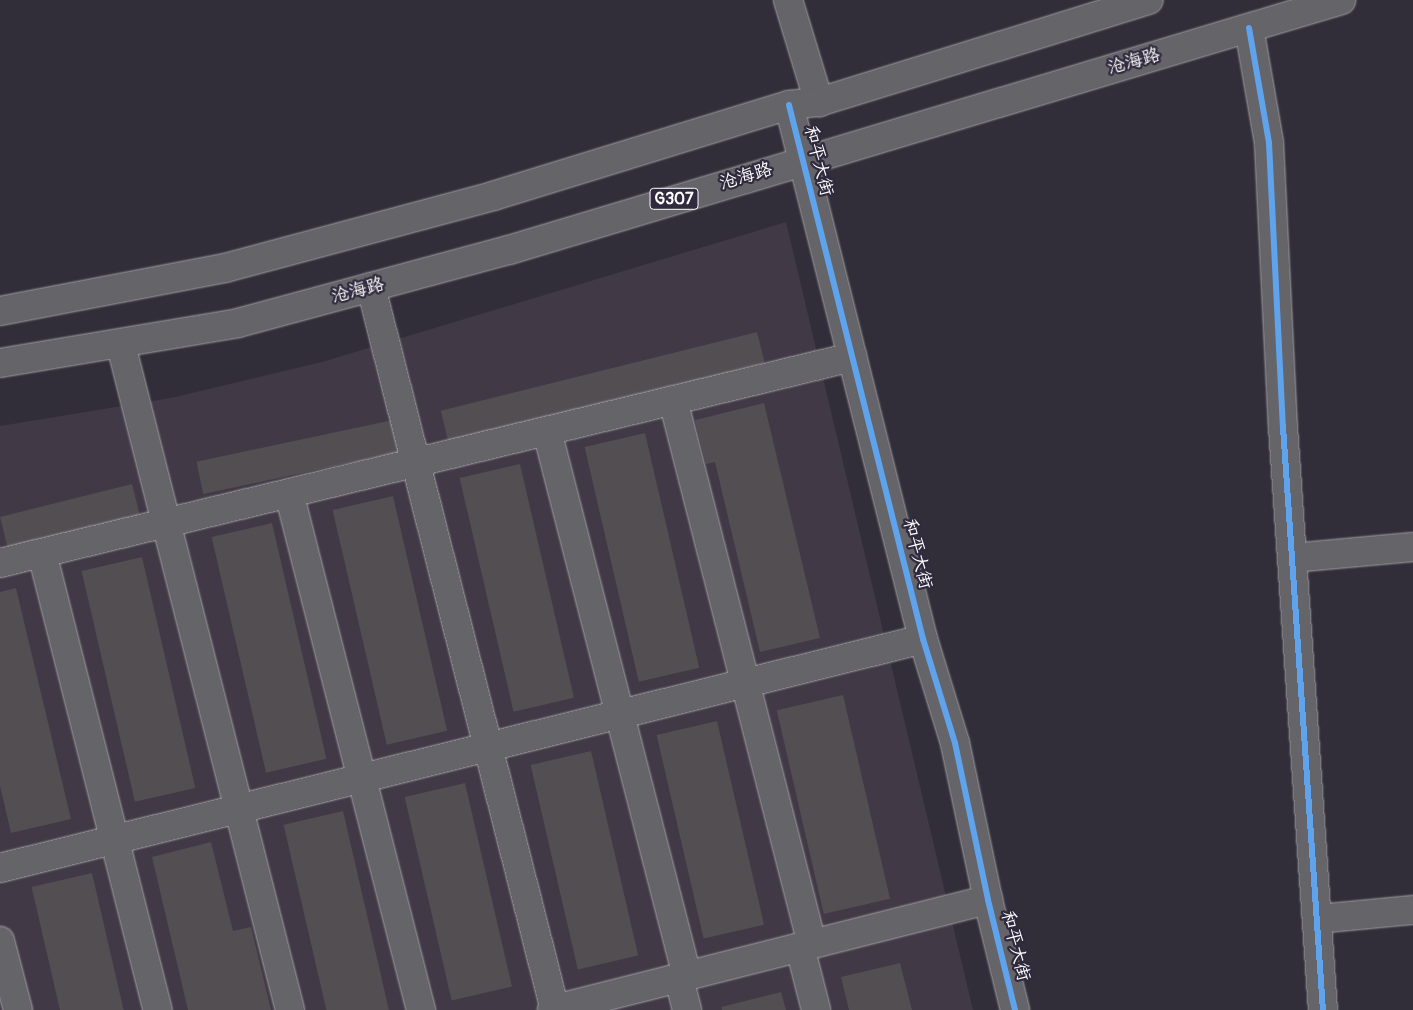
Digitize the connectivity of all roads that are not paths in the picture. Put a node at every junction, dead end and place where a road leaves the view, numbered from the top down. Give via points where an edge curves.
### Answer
1 (788, 0) edge
2 (1149, 0) edge
3 (1341, 0) edge
4 (1249, 28) junction
5 (819, 102) junction
6 (789, 105) junction
7 (802, 159) junction
8 (371, 287) junction
9 (0, 311) edge
10 (121, 345) junction
11 (852, 357) junction
12 (0, 363) edge
13 (673, 400) junction
14 (547, 431) junction
15 (415, 463) junction
16 (289, 493) junction
17 (165, 523) junction
18 (1413, 547) edge
19 (42, 553) junction
20 (1292, 558) junction
21 (0, 563) edge
22 (923, 639) junction
23 (745, 683) junction
24 (620, 714) junction
25 (488, 747) junction
26 (362, 778) junction
27 (238, 809) junction
28 (115, 839) junction
29 (0, 868) edge
30 (988, 900) junction
31 (1413, 910) edge
32 (1317, 919) junction
33 (0, 941) edge
34 (806, 946) junction
35 (683, 977) junction
36 (18, 1010) edge
37 (158, 1010) edge
38 (290, 1010) edge
39 (421, 1010) edge
40 (554, 1010) edge
41 (688, 1010) edge
42 (816, 1010) edge
43 (1015, 1010) edge
44 (1322, 1010) edge

1 - 5 street
2 - 5 street
3 - 4 street, 沧海路 / G307
4 - 7 street, 沧海路 / G307
4 - 20 street via 1269,143
5 - 6 street
6 - 7 street, 和平大街
6 - 9 street via 493,196 235,265
7 - 8 street, 沧海路 / G307 via 508,250
7 - 11 street, 和平大街
8 - 10 street, 沧海路 / G307 via 238,323
8 - 15 street
10 - 12 street, 沧海路 / G307
10 - 17 street
11 - 13 street
11 - 22 street, 和平大街
13 - 14 street
13 - 23 street
14 - 15 street
14 - 24 street
15 - 16 street
15 - 25 street
16 - 17 street
16 - 26 street
17 - 19 street
17 - 27 street
18 - 20 street
19 - 21 street
19 - 28 street
20 - 32 street
22 - 23 street
22 - 30 street, 和平大街 via 955,743
23 - 24 street
23 - 34 street
24 - 25 street
24 - 35 street
25 - 26 street
25 - 40 street
26 - 27 street
26 - 39 street
27 - 28 street
27 - 38 street
28 - 29 street
28 - 37 street
30 - 34 street
30 - 43 street, 和平大街
31 - 32 street
32 - 44 street
33 - 36 street
34 - 35 street
34 - 42 street
35 - 40 street
35 - 41 street

